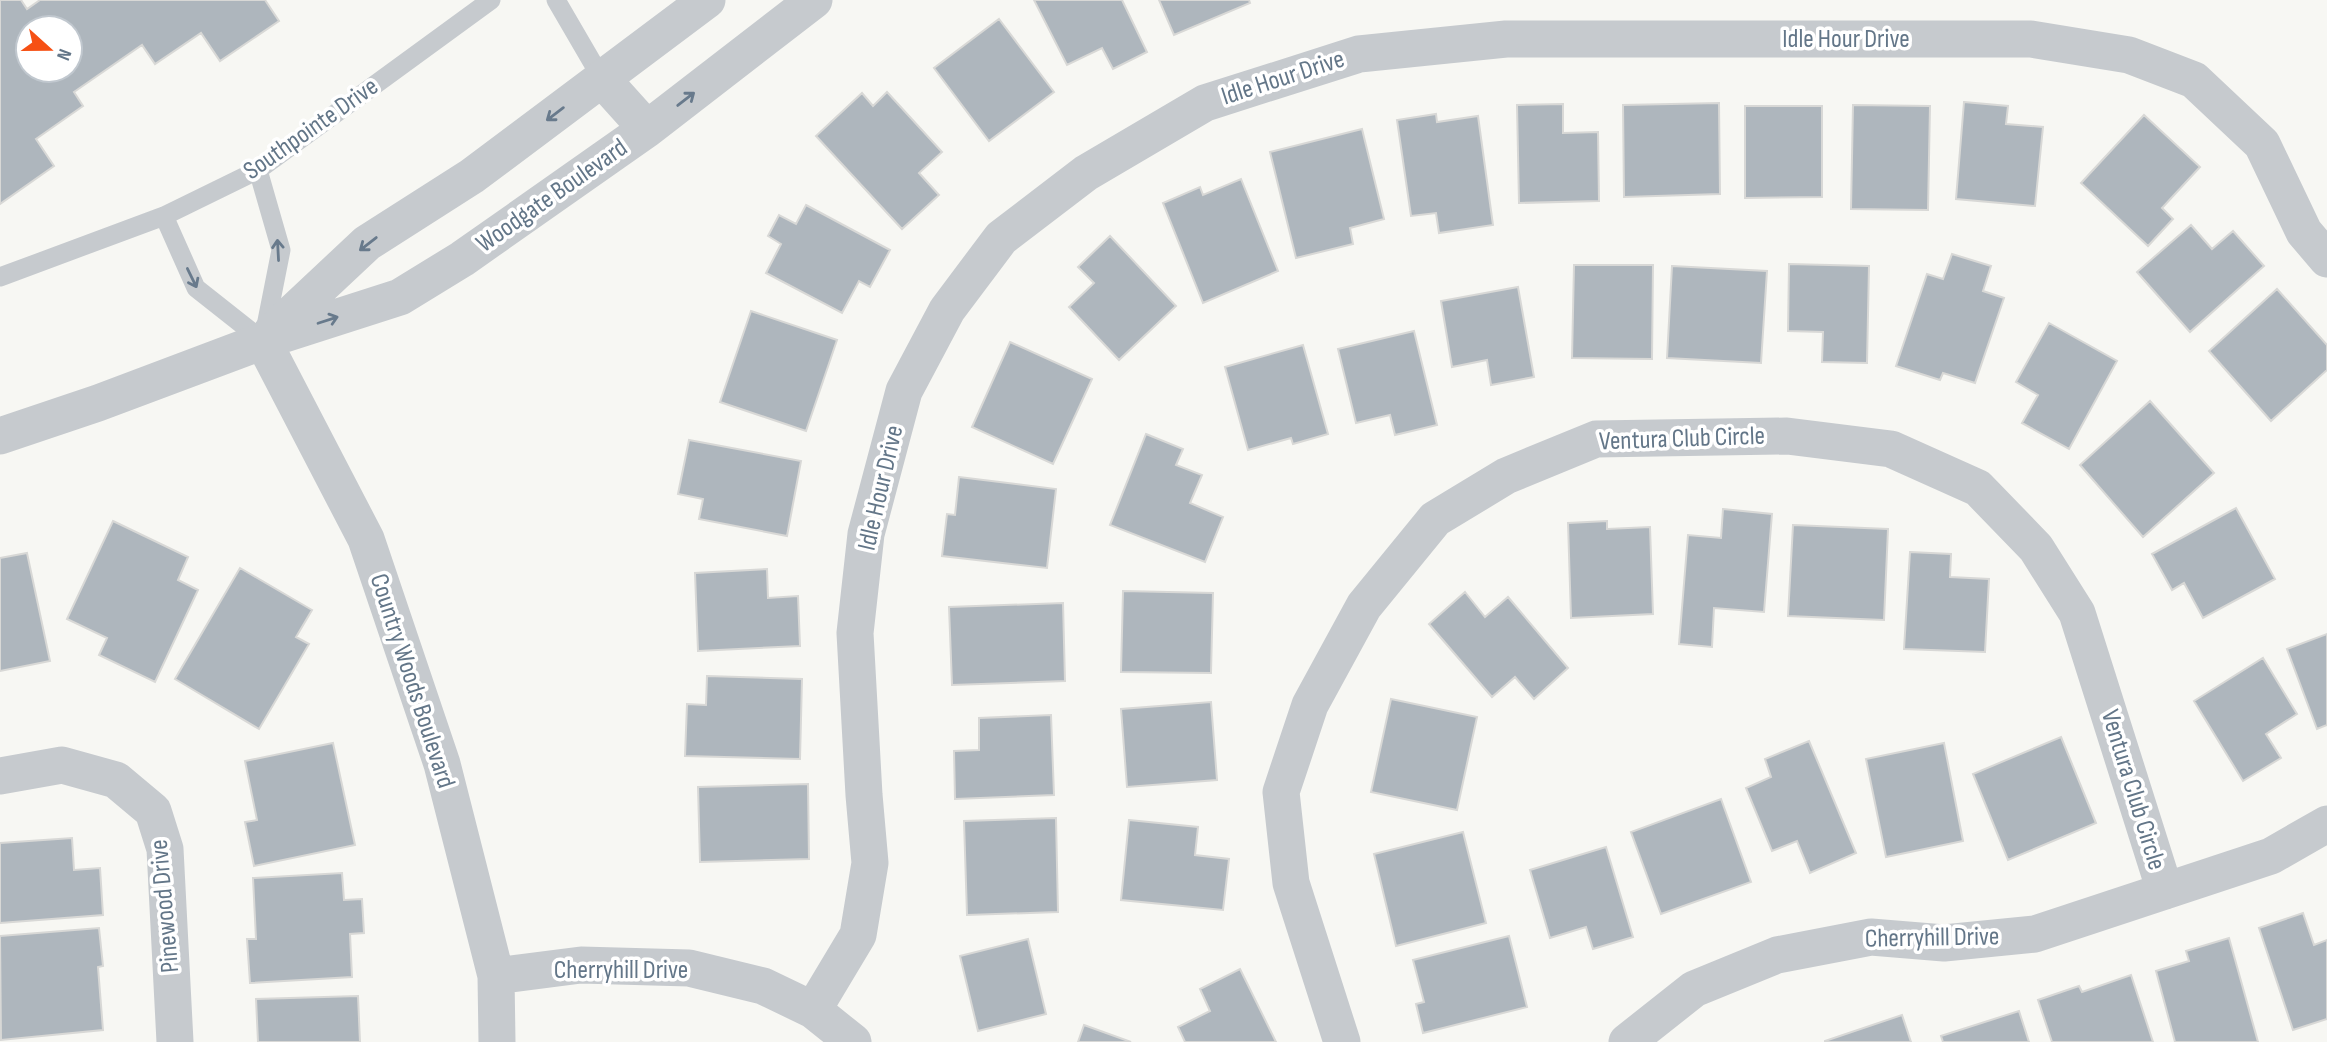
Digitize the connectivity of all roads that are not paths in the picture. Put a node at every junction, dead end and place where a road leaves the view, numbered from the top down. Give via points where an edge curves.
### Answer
1 (491, 0) edge
2 (556, 0) edge
3 (707, 0) edge
4 (814, 0) edge
5 (602, 79) junction
6 (647, 129) junction
7 (258, 170) junction
8 (164, 216) junction
9 (2327, 259) edge
10 (0, 277) edge
11 (263, 341) junction
12 (0, 436) edge
13 (0, 776) edge
14 (2327, 824) edge
15 (2165, 891) junction
16 (496, 976) junction
17 (813, 1010) junction
18 (175, 1042) edge
19 (497, 1042) edge
20 (853, 1042) edge
21 (1342, 1042) edge
22 (1627, 1042) edge

1 - 7 lane, Southpointe Drive
2 - 5 lane
3 - 5 street, Woodgate Boulevard
6 -> 4 street, Woodgate Boulevard
5 - 6 street
5 -> 11 street, Woodgate Boulevard via 472,176 367,243
11 -> 6 street, Woodgate Boulevard via 400,297
7 - 8 lane, Southpointe Drive
11 -> 7 lane via 281,250
8 - 10 lane, Southpointe Drive
8 -> 11 lane via 196,288
9 - 17 street, Idle Hour Drive via 2304,232 2262,144 2194,80 2129,55 2031,39 1506,39 1359,54 1205,103 1086,173 1001,238 947,310 904,391 866,534 855,634 870,863 858,934
11 - 12 street, Woodgate Boulevard
11 - 16 street, Country Woods Boulevard via 366,538 442,764
13 - 18 street, Pinewood Drive via 62,765 116,780 153,811 165,849
14 - 15 street, Cherryhill Drive via 2271,856
15 - 21 street, Ventura Club Circle via 2077,613 2036,548 1978,488 1891,449 1787,436 1596,439 1506,476 1435,519 1364,606 1310,705 1282,792 1291,883
15 - 22 street, Cherryhill Drive via 2035,934 1944,943 1871,937 1777,955 1694,989
16 - 17 street, Cherryhill Drive via 582,965 689,968 763,986
16 - 19 street, Country Woods Boulevard
17 - 20 street, Cherryhill Drive

